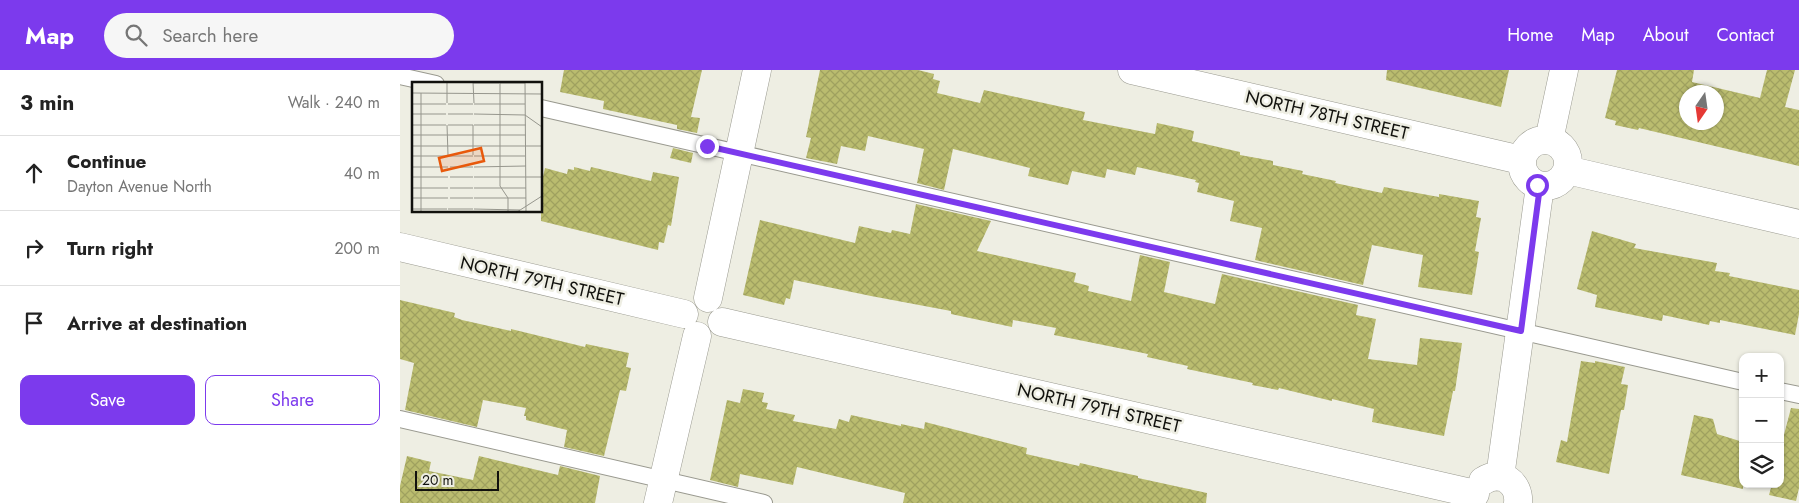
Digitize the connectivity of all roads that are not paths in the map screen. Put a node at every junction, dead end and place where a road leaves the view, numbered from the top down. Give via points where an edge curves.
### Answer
1 (757, 70) edge
2 (1132, 70) edge
3 (1564, 70) edge
4 (400, 76) edge
5 (427, 82) edge
6 (542, 108) edge
7 (1549, 140) junction
8 (739, 153) junction
9 (1521, 160) junction
10 (1567, 170) junction
11 (1540, 186) junction
12 (1799, 224) edge
13 (400, 248) edge
14 (708, 298) junction
15 (722, 322) junction
16 (691, 325) junction
17 (1521, 331) junction
18 (1739, 381) edge
19 (1784, 391) edge
20 (1799, 395) edge
21 (400, 419) edge
22 (1500, 477) junction
23 (661, 492) edge
24 (1475, 498) edge
25 (764, 503) edge
26 (1518, 503) edge

1 - 8 street
2 - 9 street, NORTH 78TH STREET
3 - 7 street
4 - 5 lane
6 - 8 lane
7 - 9 street via 1529,145
7 - 10 street via 1564,150
8 - 14 street
8 - 17 lane
9 - 11 street via 1525,175
10 - 11 street via 1564,177 1552,185
10 - 12 street
11 - 17 street
13 - 16 street, NORTH 79TH STREET
14 - 15 street via 721,307
14 - 16 street via 693,300 688,305
15 - 16 street via 717,331 706,336
15 - 24 street, NORTH 79TH STREET
16 - 23 street
17 - 18 lane
17 - 22 street
19 - 20 lane
21 - 23 lane
22 - 24 street via 1482,482
22 - 26 street via 1514,484
23 - 25 lane

